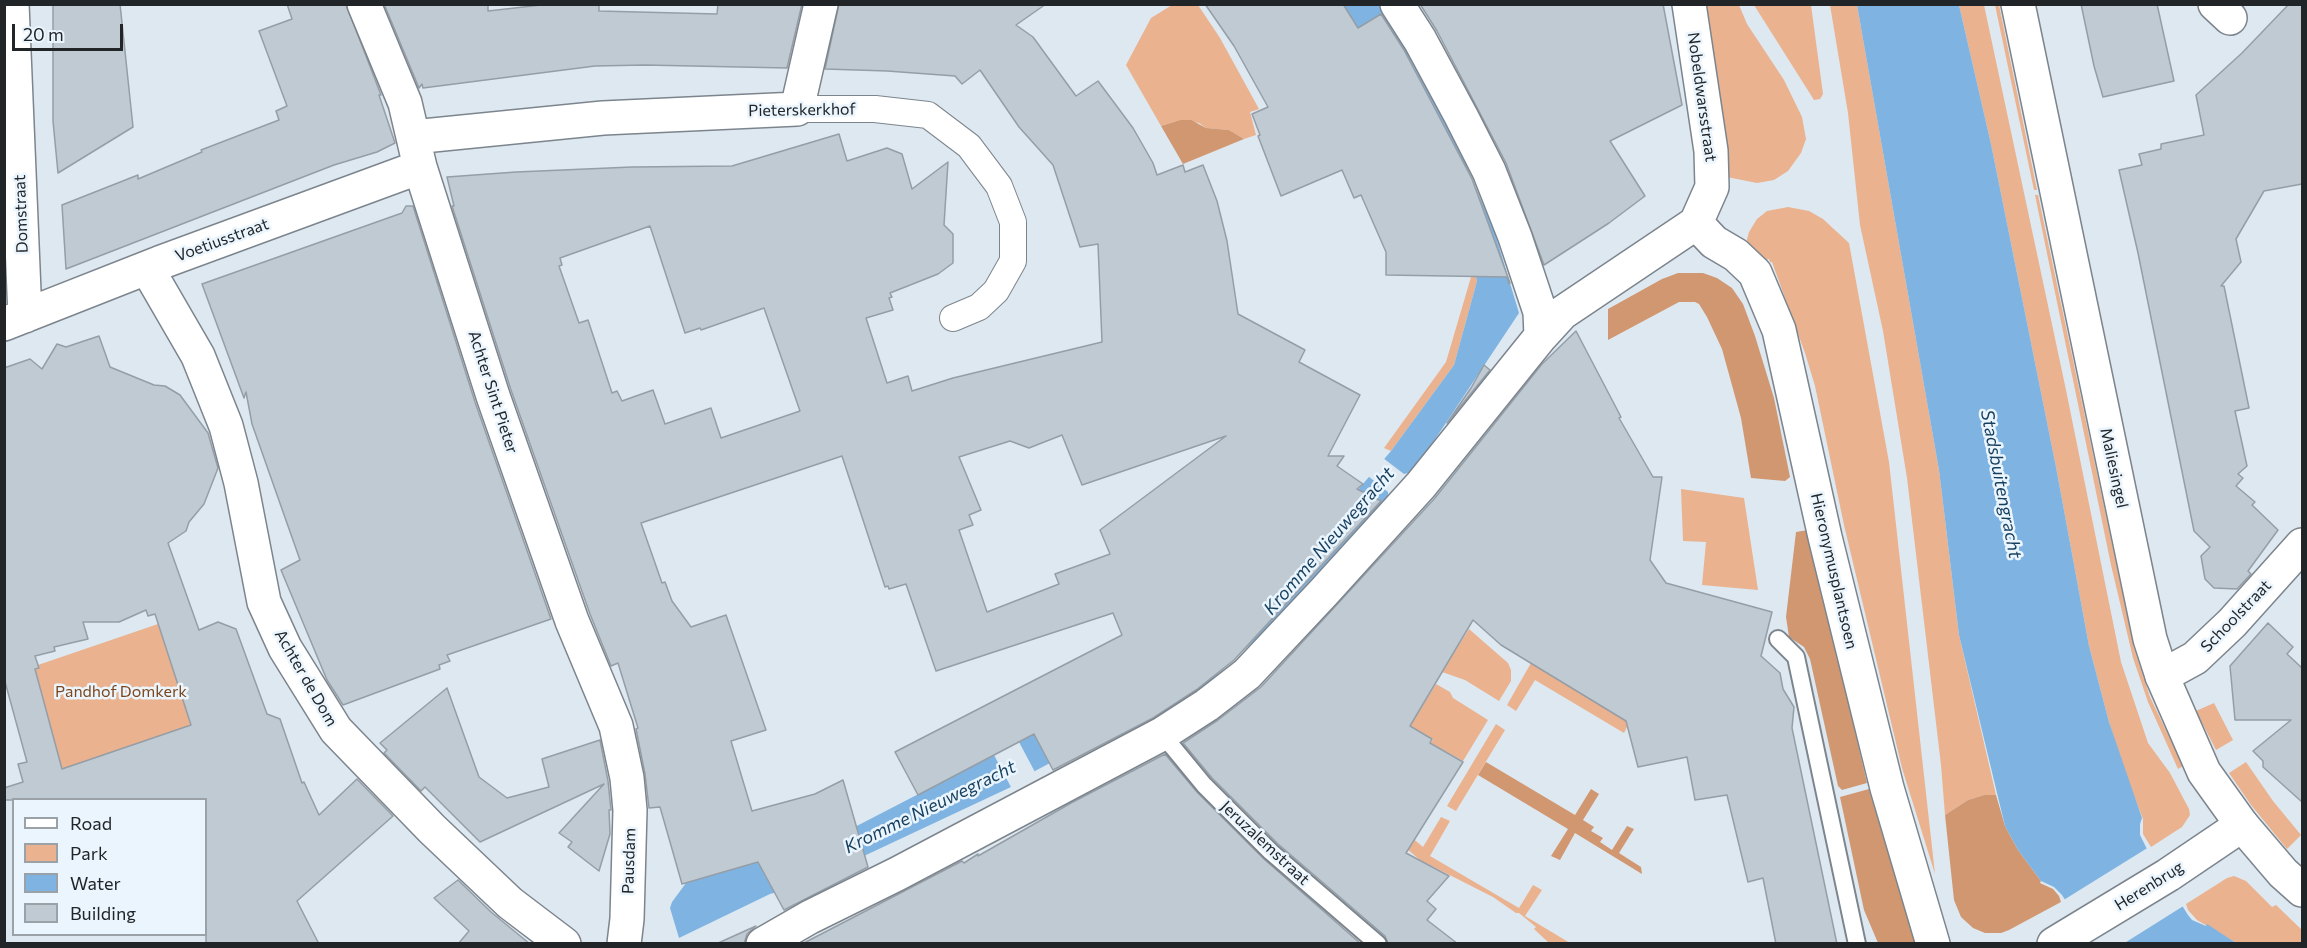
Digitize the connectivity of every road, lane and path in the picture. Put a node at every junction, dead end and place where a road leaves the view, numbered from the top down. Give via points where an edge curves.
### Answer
1 (12, 4) edge
2 (364, 4) edge
3 (821, 4) edge
4 (1397, 4) edge
5 (1689, 4) edge
6 (2018, 4) edge
7 (797, 109) junction
8 (417, 152) junction
9 (1696, 223) junction
10 (147, 268) junction
11 (953, 318) dead end
12 (15, 320) edge
13 (1541, 336) junction
14 (2302, 545) edge
15 (1778, 639) dead end
16 (2162, 676) junction
17 (1162, 734) junction
18 (627, 778) joint
19 (2242, 825) junction
20 (2302, 890) edge
21 (2066, 937) edge
22 (564, 944) edge
23 (624, 944) edge
24 (763, 944) edge
25 (1378, 944) edge
26 (1857, 944) edge
27 (1933, 944) edge

1 - 12 street, Domstraat
2 - 8 street, Achter Sint Pieter via 405,103
3 - 7 street
4 - 13 street via 1489,171 1540,312
5 - 9 street, Nobeldwarsstraat via 1711,151 1712,186
6 - 16 street, Maliesingel via 2150,639
7 - 8 street, Pieterskerkhof via 603,118
7 - 11 street, Pieterskerkhof via 875,108 927,115 969,146 999,186 1013,222 1012,261 996,291 979,307
8 - 10 street, Voetiusstraat
8 - 18 street, Achter Sint Pieter via 501,419 572,621 616,726
9 - 13 street via 1562,314
9 - 27 street, Hieronymusplantsoen via 1755,273 1779,330 1887,788
10 - 12 street, Voetiusstraat
10 - 22 street, Achter de Dom via 198,356 226,426 264,602 290,658 336,730 510,903
13 - 17 street via 1421,485 1247,674
14 - 16 street, Schoolstraat via 2195,658
15 - 26 lane via 1796,657
16 - 19 street, Maliesingel via 2205,772
17 - 24 street
17 - 25 lane, Jeruzalemstraat via 1204,785 1271,852
18 - 23 street, Pausdam via 630,845
19 - 20 street, Maliesingel
19 - 21 street, Herenbrug

